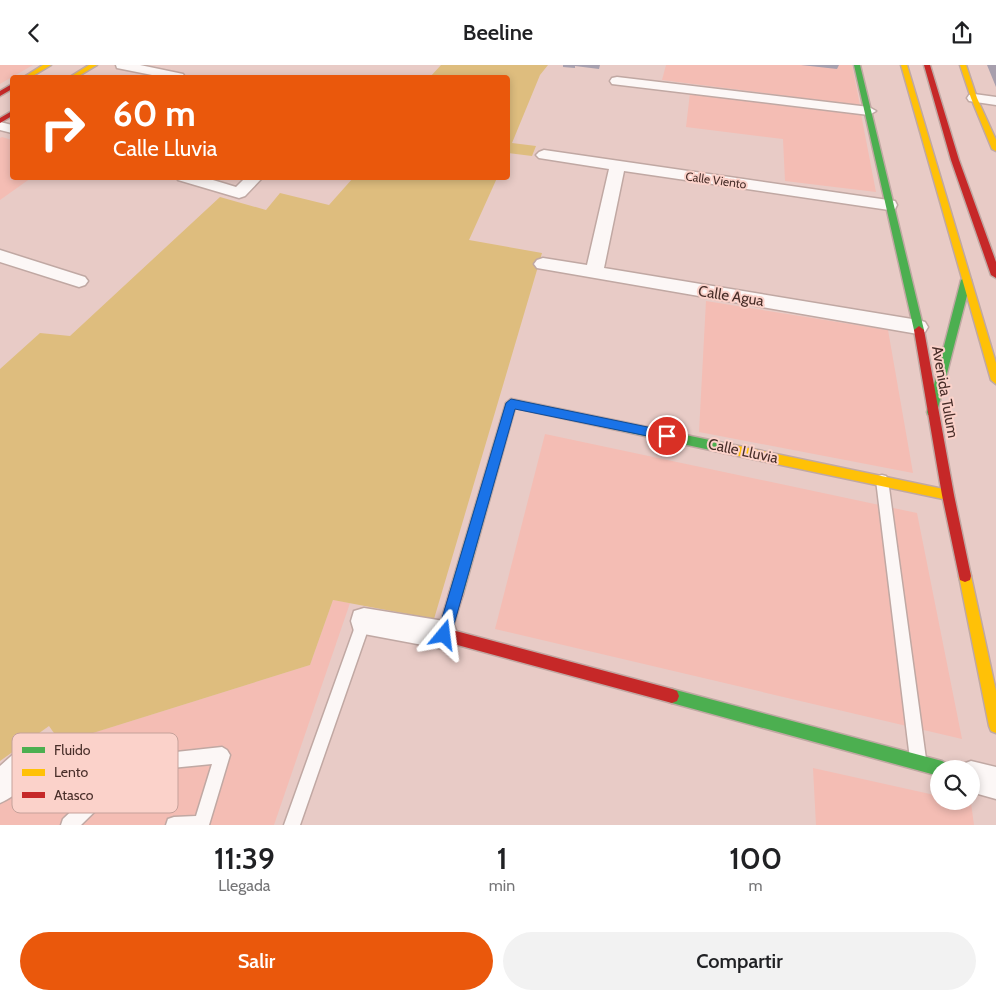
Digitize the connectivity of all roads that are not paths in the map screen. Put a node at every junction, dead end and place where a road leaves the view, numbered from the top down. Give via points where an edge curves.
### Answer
1 (48, 65) edge
2 (94, 65) edge
3 (122, 65) edge
4 (857, 65) edge
5 (904, 65) edge
6 (927, 65) edge
7 (963, 65) edge
8 (30, 75) edge
9 (76, 75) edge
10 (169, 75) edge
11 (618, 81) dead end
12 (974, 98) junction
13 (996, 101) edge
14 (869, 111) junction
15 (996, 149) edge
16 (544, 155) dead end
17 (617, 166) junction
18 (194, 180) edge
19 (252, 180) edge
20 (889, 205) junction
21 (5, 262) edge
22 (543, 264) dead end
23 (594, 273) junction
24 (996, 275) edge
25 (966, 279) junction
26 (79, 281) dead end
27 (918, 327) junction
28 (996, 380) edge
29 (932, 412) junction
30 (882, 480) junction
31 (948, 495) junction
32 (364, 621) joint
33 (444, 635) junction
34 (996, 726) edge
35 (178, 760) edge
36 (918, 763) junction
37 (930, 766) edge
38 (12, 776) edge
39 (980, 779) edge
40 (996, 783) edge
41 (0, 787) edge
42 (82, 813) edge
43 (69, 825) edge
44 (174, 825) edge
45 (201, 825) edge
46 (292, 825) edge

1 - 8 street
2 - 9 street
3 - 10 street
4 - 14 street, Avenida Tulum
5 - 25 street
6 - 24 street
7 - 12 street
11 - 14 street via 645,79
12 - 13 street
12 - 15 street
14 - 20 street, Avenida Tulum
16 - 17 street, Calle Viento
17 - 20 street, Calle Viento
17 - 23 street
18 - 19 street via 238,193
20 - 27 street, Avenida Tulum
21 - 26 street
22 - 23 street, Calle Agua
23 - 27 street, Calle Agua
25 - 28 street
25 - 29 street
27 - 29 street, Avenida Tulum
29 - 31 street, Avenida Tulum
30 - 31 street, Calle Lluvia
30 - 33 street, Calle Lluvia via 511,403
30 - 36 lane
31 - 34 street, Avenida Tulum
32 - 33 street
32 - 46 lane
33 - 36 street
35 - 45 lane via 222,755
36 - 37 street
38 - 41 street
39 - 40 street
42 - 43 lane
44 - 45 lane

